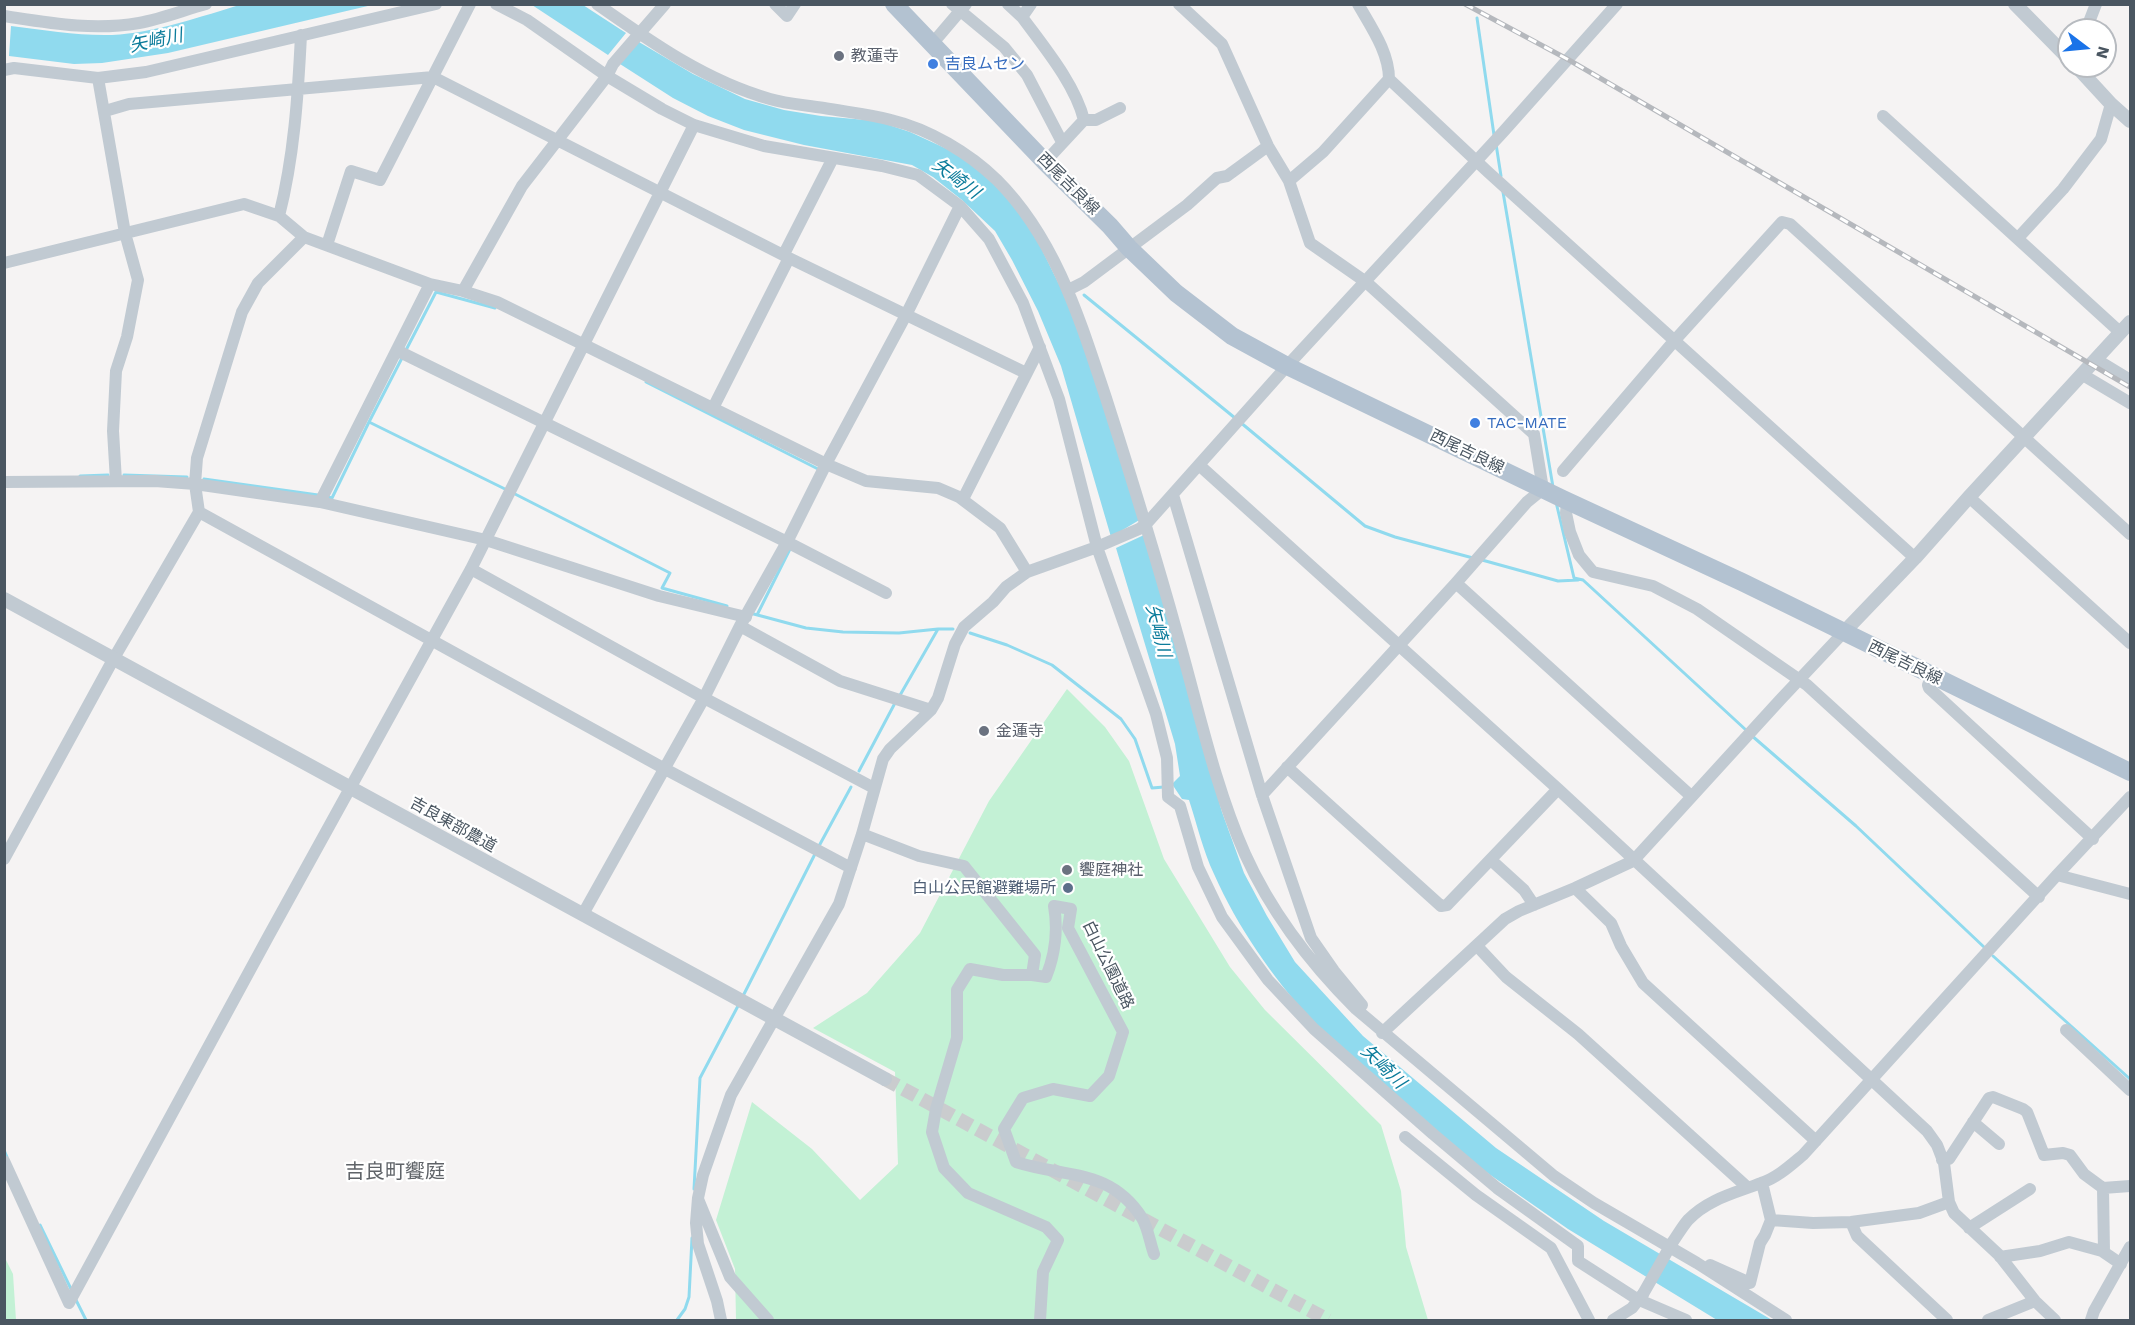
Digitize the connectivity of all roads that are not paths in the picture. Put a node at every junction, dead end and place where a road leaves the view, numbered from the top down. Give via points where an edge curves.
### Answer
1 (206, 4) edge
2 (436, 4) edge
3 (470, 4) edge
4 (496, 4) edge
5 (597, 4) edge
6 (665, 4) edge
7 (775, 4) edge
8 (795, 4) edge
9 (894, 4) edge
10 (1008, 4) edge
11 (1031, 4) edge
12 (1179, 4) edge
13 (1358, 4) edge
14 (1617, 4) edge
15 (2020, 6) edge
16 (184, 7) edge
17 (959, 7) edge
18 (4, 16) edge
19 (1022, 17) junction
20 (301, 35) junction
21 (636, 37) junction
22 (932, 44) junction
23 (2057, 46) edge
24 (4, 70) edge
25 (606, 75) junction
26 (433, 77) junction
27 (98, 78) junction
28 (2087, 78) edge
29 (1389, 79) junction
30 (298, 91) junction
31 (2111, 104) junction
32 (1120, 108) dead end
33 (105, 111) junction
34 (1883, 116) dead end
35 (1084, 120) junction
36 (2130, 121) edge
37 (694, 125) junction
38 (556, 141) junction
39 (1062, 142) junction
40 (1268, 146) junction
41 (1480, 156) junction
42 (833, 158) junction
43 (1046, 162) junction
44 (1289, 181) junction
45 (661, 194) junction
46 (960, 207) junction
47 (279, 216) junction
48 (125, 233) junction
49 (304, 237) junction
50 (2018, 238) junction
51 (327, 245) junction
52 (1130, 248) junction
53 (786, 256) junction
54 (4, 263) edge
55 (1366, 282) junction
56 (430, 284) junction
57 (1068, 290) junction
58 (463, 291) junction
59 (906, 315) junction
60 (2126, 328) edge
61 (1675, 340) junction
62 (582, 345) junction
63 (1040, 347) junction
64 (398, 351) junction
65 (2097, 360) junction
66 (1287, 366) junction
67 (1026, 373) junction
68 (2083, 375) junction
69 (2130, 380) edge
70 (2130, 403) edge
71 (713, 408) junction
72 (543, 422) junction
73 (2024, 436) junction
74 (826, 464) junction
75 (1199, 465) junction
76 (1563, 471) dead end
77 (116, 481) junction
78 (4, 482) edge
79 (195, 484) junction
80 (1543, 489) junction
81 (1173, 495) junction
82 (1969, 497) junction
83 (963, 499) junction
84 (1565, 500) junction
85 (320, 502) junction
86 (199, 512) junction
87 (1143, 526) junction
88 (2130, 534) edge
89 (486, 540) junction
90 (787, 542) junction
91 (1097, 547) junction
92 (1915, 558) junction
93 (471, 569) junction
94 (1027, 572) junction
95 (1456, 583) junction
96 (886, 593) dead end
97 (4, 599) edge
98 (743, 621) junction
99 (1844, 633) junction
100 (431, 640) junction
101 (2130, 643) edge
102 (1398, 645) junction
103 (114, 658) junction
104 (1932, 676) junction
105 (1798, 680) junction
106 (704, 698) junction
107 (931, 710) junction
108 (1287, 767) junction
109 (665, 769) junction
110 (2130, 772) edge
111 (350, 787) junction
112 (874, 788) junction
113 (1558, 789) junction
114 (1262, 795) junction
115 (1691, 796) junction
116 (2130, 797) edge
117 (862, 834) junction
118 (2092, 839) junction
119 (4, 859) edge
120 (1491, 860) junction
121 (1633, 861) junction
122 (851, 868) junction
123 (2057, 875) junction
124 (1575, 888) junction
125 (2130, 894) edge
126 (2038, 897) junction
127 (1534, 905) junction
128 (583, 914) junction
129 (1477, 946) junction
130 (1032, 975) junction
131 (772, 1019) junction
132 (1385, 1030) junction
133 (2066, 1030) dead end
134 (885, 1079) tunnel mouth
135 (1870, 1080) junction
136 (2130, 1090) edge
137 (1973, 1122) junction
138 (1406, 1137) dead end
139 (1816, 1141) junction
140 (1999, 1144) dead end
141 (1942, 1160) junction
142 (4, 1161) edge
143 (1762, 1183) junction
144 (2130, 1186) edge
145 (1747, 1187) junction
146 (2103, 1188) junction
147 (2030, 1189) dead end
148 (698, 1198) junction
149 (1949, 1202) junction
150 (1770, 1220) junction
151 (1851, 1222) junction
152 (1969, 1228) junction
153 (2130, 1247) edge
154 (2104, 1252) junction
155 (1154, 1254) dead end
156 (2000, 1257) junction
157 (1696, 1263) junction
158 (2121, 1264) junction
159 (1640, 1297) junction
160 (2035, 1300) junction
161 (721, 1320) edge
162 (768, 1320) edge
163 (1040, 1320) edge
164 (1589, 1320) edge
165 (1613, 1320) edge
166 (1686, 1320) edge
167 (1786, 1320) edge
168 (1947, 1320) edge
169 (1988, 1320) edge
170 (2055, 1320) edge
171 (2091, 1320) edge

1 - 16 street
2 - 20 street
3 - 26 street
4 - 25 street via 527,20
5 - 21 street
6 - 21 street
7 - 8 street via 787,16
9 - 22 main road, 西尾吉良線
10 - 19 street
11 - 19 street
12 - 40 street via 1222,44
13 - 29 street via 1386,56
14 - 41 street
15 - 23 street
16 - 18 street via 148,21 112,27 61,25
17 - 22 street
17 - 39 street via 1004,47 1027,75
19 - 35 street via 1058,68
20 - 27 street via 146,72
20 - 30 street
21 - 25 street
21 - 57 street via 736,88 785,103 894,120 949,144 995,178 1015,199 1043,239
22 - 43 main road, 西尾吉良線
24 - 27 street
25 - 37 street
25 - 38 street
26 - 30 street
26 - 38 street
26 - 51 street via 380,180 351,171
27 - 33 street
28 - 31 street
29 - 41 street
29 - 44 street via 1323,152
30 - 33 street via 129,104
30 - 47 street
31 - 36 street
31 - 50 street via 2101,139 2063,189
32 - 35 street via 1096,120
33 - 48 street
34 - 50 street
35 - 39 street
37 - 42 street via 764,146
37 - 45 street
38 - 45 street
38 - 58 street via 522,186
39 - 43 street
40 - 44 street
40 - 52 street via 1227,176 1217,178 1187,206
41 - 55 street
41 - 61 street via 1488,172
42 - 46 street via 918,175
42 - 53 street
43 - 52 main road, 西尾吉良線
44 - 55 street via 1310,243
45 - 53 street
45 - 62 street
46 - 59 street
46 - 63 street via 989,239 1023,303
47 - 48 street via 244,204
47 - 49 street
48 - 54 street
48 - 77 street via 138,280 128,337 116,371
49 - 51 street
49 - 79 street via 258,283 242,312 197,458
50 - 60 street
51 - 56 street
52 - 57 street
52 - 66 main road, 西尾吉良線 via 1176,293 1232,336
53 - 59 street
53 - 71 street
55 - 66 street
55 - 80 street via 1534,434
56 - 58 street
56 - 64 street
57 - 87 street
58 - 62 street via 497,302
59 - 67 street
59 - 74 street
60 - 65 street
61 - 73 street via 1782,222 1790,224
61 - 76 street
61 - 92 street
62 - 71 street
62 - 72 street
63 - 67 street
63 - 91 street via 1059,399
64 - 72 street
64 - 85 street
65 - 68 street
65 - 69 street
66 - 75 street
66 - 80 main road, 西尾吉良線
67 - 83 street
68 - 70 street
68 - 73 street
71 - 74 street
72 - 89 street
72 - 90 street
73 - 82 street
73 - 88 street
74 - 83 street via 866,481 938,488
74 - 90 street
75 - 81 street
75 - 102 street
77 - 78 street
77 - 79 street
79 - 85 street
79 - 86 street
80 - 84 main road, 西尾吉良線
80 - 95 street
81 - 87 street
81 - 114 street
82 - 92 street
82 - 101 street
83 - 94 street via 1000,528
84 - 99 main road, 西尾吉良線
84 - 105 street via 1570,532 1579,555 1593,572 1653,586 1697,609
85 - 89 street
86 - 100 street
86 - 103 street
87 - 91 street
87 - 132 street via 1223,796 1246,855 1290,931 1334,987
89 - 93 street
89 - 98 street
90 - 96 street
90 - 98 street
91 - 94 street
91 - 159 street via 1156,714 1167,758 1168,797 1180,806 1198,867 1222,917 1246,952 1314,1029 1497,1188 1578,1246 1578,1261
92 - 99 street
93 - 100 street
93 - 106 street
94 - 107 street via 964,627
95 - 102 street
95 - 115 street
97 - 103 street, 吉良東部農道
98 - 106 street
98 - 107 street via 840,681
99 - 104 main road, 西尾吉良線
99 - 105 street
100 - 109 street
100 - 111 street
102 - 108 street
102 - 113 street
103 - 111 street, 吉良東部農道
103 - 119 street
104 - 110 main road, 西尾吉良線
104 - 118 street via 1929,688
105 - 115 street
105 - 126 street
106 - 109 street
106 - 112 street
107 - 112 street via 890,749
108 - 114 street
108 - 120 street via 1441,906 1447,905
109 - 122 street
109 - 128 street
111 - 128 street, 吉良東部農道
111 - 142 street via 69,1303
112 - 117 street
113 - 120 street
113 - 121 street
114 - 132 street via 1311,938
115 - 121 street
116 - 118 street
117 - 122 street
117 - 130 street via 920,856 964,866 1035,955
118 - 123 street
120 - 127 street via 1524,890
121 - 124 street
121 - 135 street
122 - 131 street via 826,929
123 - 125 street
123 - 126 street
124 - 127 street
124 - 139 street via 1611,923 1643,983
126 - 135 street
127 - 129 street via 1505,919
128 - 131 street, 吉良東部農道
129 - 132 street
129 - 145 street via 1506,977 1578,1034
130 - 155 street, 白山公園道路 via 1046,977 1052,963 1054,906 1071,909 1068,928 1123,1032 1108,1076 1090,1096 1053,1089 1023,1098 1004,1129 1016,1162 1085,1175 1118,1191 1143,1220
130 - 163 street via 970,969 957,990 957,1038 932,1132 944,1168 968,1193 1046,1227 1058,1240 1043,1272
131 - 134 street, 吉良東部農道
131 - 148 street via 731,1095
132 - 157 street via 1554,1176
133 - 136 street
135 - 139 street
135 - 141 street via 1927,1131
137 - 140 street
137 - 141 street via 1949,1159
137 - 146 street via 1989,1098 2023,1109 2044,1155 2070,1155 2084,1174
138 - 164 street via 1476,1195 1551,1248
139 - 143 street via 1791,1165
141 - 149 street
143 - 145 street
143 - 150 street
144 - 146 street
145 - 159 street, bridge via 1702,1208 1687,1221
146 - 154 street
147 - 152 street
148 - 161 street via 698,1244
148 - 162 street via 730,1277
149 - 151 street via 1919,1213
149 - 152 street
150 - 151 street
150 - 157 street via 1750,1283 1703,1262
151 - 168 street via 1857,1236
152 - 156 street
153 - 158 street
154 - 156 street via 2069,1242
154 - 158 street
156 - 160 street
157 - 167 street
158 - 171 street
159 - 165 street via 1632,1308
159 - 166 street
160 - 169 street
160 - 170 street

